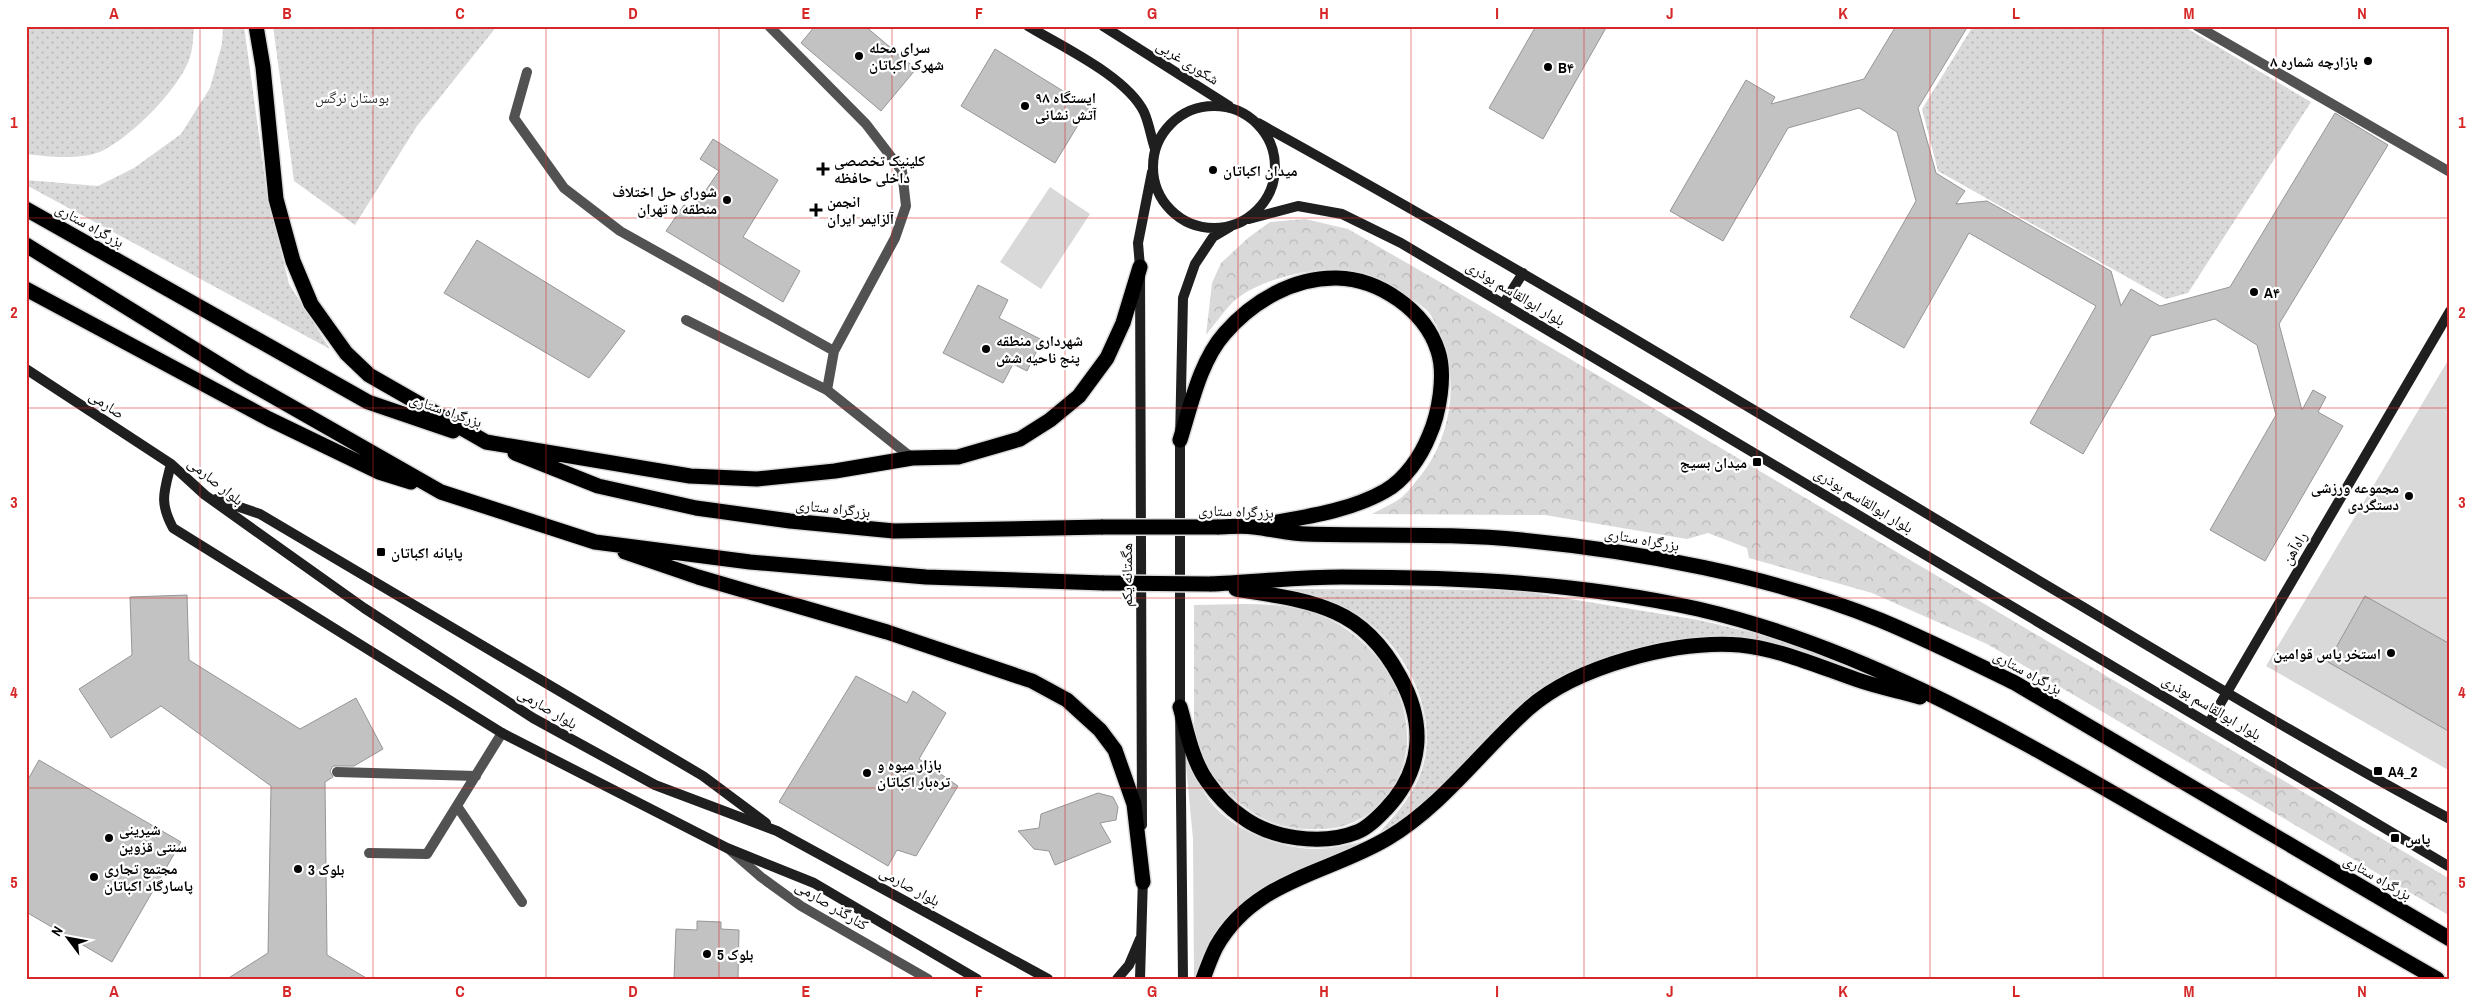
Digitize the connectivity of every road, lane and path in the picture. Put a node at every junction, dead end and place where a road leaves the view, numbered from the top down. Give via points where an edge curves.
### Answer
1 (256, 26) edge
2 (769, 26) edge
3 (1028, 26) edge
4 (1103, 26) edge
5 (2197, 26) edge
6 (527, 72) dead end
7 (1232, 107) junction
8 (1258, 123) junction
9 (1154, 149) junction
10 (1152, 172) junction
11 (2450, 172) edge
12 (26, 209) edge
13 (1249, 219) junction
14 (1230, 227) junction
15 (28, 246) edge
16 (1140, 267) junction
17 (1523, 274) junction
18 (26, 289) edge
19 (1504, 303) junction
20 (2450, 311) edge
21 (686, 320) dead end
22 (834, 351) junction
23 (26, 369) edge
24 (827, 390) junction
25 (1180, 440) junction
26 (486, 442) junction
27 (912, 458) junction
28 (171, 464) junction
29 (441, 492) junction
30 (205, 495) junction
31 (1252, 526) junction
32 (596, 542) junction
33 (1210, 584) junction
34 (2227, 693) junction
35 (1956, 706) junction
36 (1180, 707) junction
37 (2209, 723) junction
38 (502, 733) junction
39 (337, 772) dead end
40 (476, 776) junction
41 (457, 806) junction
42 (2450, 819) edge
43 (777, 831) junction
44 (727, 848) junction
45 (369, 853) dead end
46 (2450, 867) edge
47 (1143, 882) junction
48 (522, 902) dead end
49 (1142, 934) junction
50 (2450, 939) edge
51 (928, 979) edge
52 (977, 979) edge
53 (1048, 979) edge
54 (1117, 979) edge
55 (1140, 979) edge
56 (1183, 979) edge
57 (1203, 979) edge
58 (2437, 979) edge

1 - 26 highway via 276,199 293,261 311,304 346,353 369,375
2 - 22 street via 866,124 902,171 906,206 895,238
3 - 9 street via 1112,77 1131,93 1144,112
4 - 7 street, شکوری غربی
5 - 11 street
6 - 22 street via 514,118 564,188 620,231
7 - 8 street
7 - 9 street via 1208,105 1185,112 1166,128
8 - 13 street via 1272,145 1276,173 1267,199
8 - 17 street, بلوار ابوالقاسم بوذری
9 - 10 street
10 - 14 street via 1157,193 1170,211 1188,224 1208,229
10 - 16 street, هگمتانه یکم via 1138,243
12 - 26 highway, بزرگراه ستاری via 368,402
13 - 14 street
13 - 19 street, بلوار ابوالقاسم بوذری via 1298,206 1342,214 1401,243
14 - 25 street via 1213,237 1195,264 1183,298
15 - 29 highway via 241,378
16 - 27 highway via 1123,323 1107,358 1079,396 1020,439 958,456
16 - 47 street, هگمتانه یکم
17 - 19 street
17 - 34 street, بلوار ابوالقاسم بوذری
18 - 29 highway via 269,419 379,472
19 - 37 street, بلوار ابوالقاسم بوذری
20 - 34 street, راه‌آهن
21 - 24 street
22 - 24 street
23 - 28 street, صارمی
24 - 27 street
25 - 31 highway via 1213,350 1225,333 1253,307 1277,292 1310,281 1338,278 1368,283 1399,299 1421,320 1438,352 1441,386 1436,422 1419,459 1387,491 1356,503
25 - 36 street
26 - 27 highway via 690,476 757,480
26 - 31 highway, بزرگراه ستاری, bridge via 598,486 696,508 894,531
28 - 30 street, بلوار صارمی
28 - 38 street, بلوار صارمی via 163,495 164,511 173,528
29 - 32 highway
30 - 43 street via 260,514 703,776
30 - 43 street, بلوار صارمی via 364,608 533,718 655,785
31 - 50 highway, بزرگراه ستاری via 1304,534 1434,535 1521,540 1605,550 1714,570 1805,595 1878,620 2015,683
32 - 33 highway, bridge via 750,562 916,576
32 - 47 highway via 698,577 887,632 1023,678 1067,700 1100,730 1115,750 1134,804
33 - 35 highway via 1340,577 1530,582 1588,590 1698,609 1782,633 1878,669
33 - 36 highway via 1314,604 1359,626 1387,655 1405,686 1418,736 1416,756 1411,775 1396,798 1358,832 1338,838 1289,836 1267,830 1242,817 1206,780
34 - 37 street, راه‌آهن
34 - 42 street, بلوار ابوالقاسم بوذری
35 - 57 highway via 1741,645 1667,650 1598,668 1536,702 1503,731 1446,793 1390,837 1259,898 1238,918 1217,947
35 - 58 highway
36 - 56 street
37 - 46 street, بلوار ابوالقاسم بوذری
38 - 40 street
38 - 44 street, بلوار صارمی
39 - 40 street
40 - 41 street
41 - 45 street via 427,854
41 - 48 street
43 - 53 street, بلوار صارمی
44 - 51 street, کنارگذر صارمی via 801,906
44 - 52 street, بلوار صارمی via 814,883
47 - 49 street, هگمتانه یکم
49 - 54 street via 1129,965
49 - 55 street, هگمتانه یکم

